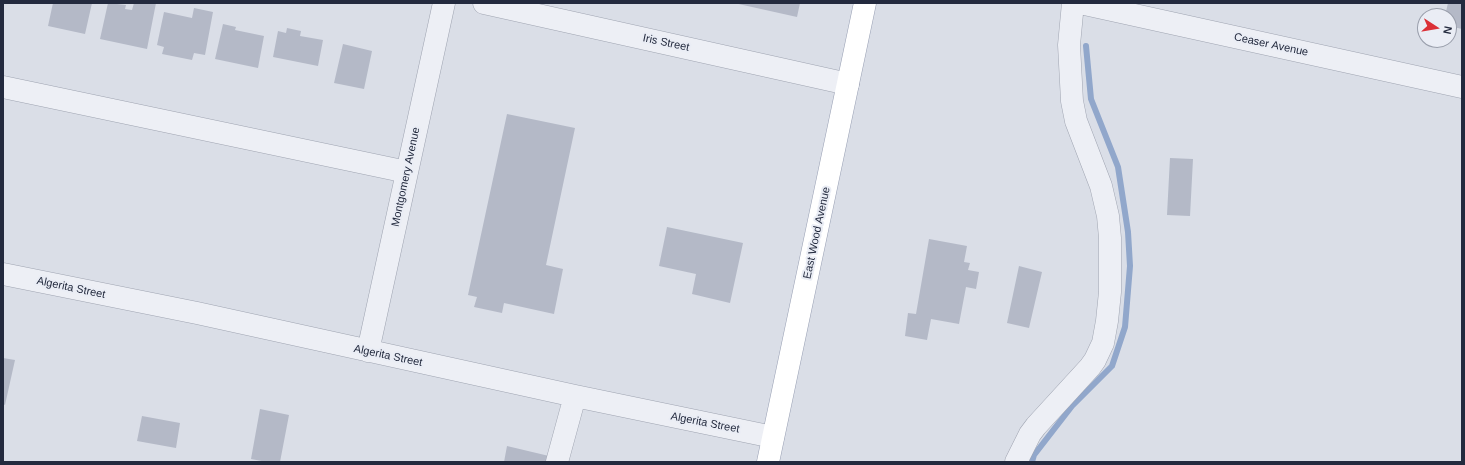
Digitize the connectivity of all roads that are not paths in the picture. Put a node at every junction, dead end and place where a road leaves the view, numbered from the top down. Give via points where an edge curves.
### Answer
1 (444, 3) edge
2 (484, 3) edge
3 (865, 3) edge
4 (1073, 3) edge
5 (1080, 3) edge
6 (848, 84) junction
7 (1462, 87) edge
8 (3, 88) edge
9 (407, 172) junction
10 (3, 274) edge
11 (368, 351) junction
12 (574, 396) junction
13 (773, 437) junction
14 (557, 462) edge
15 (768, 462) edge
16 (1016, 462) edge

1 - 9 street, Montgomery Avenue
2 - 6 street, Iris Street
3 - 6 main road, East Wood Avenue
4 - 16 street via 1069,45 1072,101 1076,121 1101,186 1108,216 1110,292 1107,320 1103,343 1095,360 1036,426
5 - 7 street, Ceaser Avenue
6 - 13 main road, East Wood Avenue
8 - 9 street
9 - 11 street, Montgomery Avenue
10 - 11 street, Algerita Street
11 - 12 street, Algerita Street
12 - 13 street, Algerita Street
12 - 14 street
13 - 15 main road, East Wood Avenue

